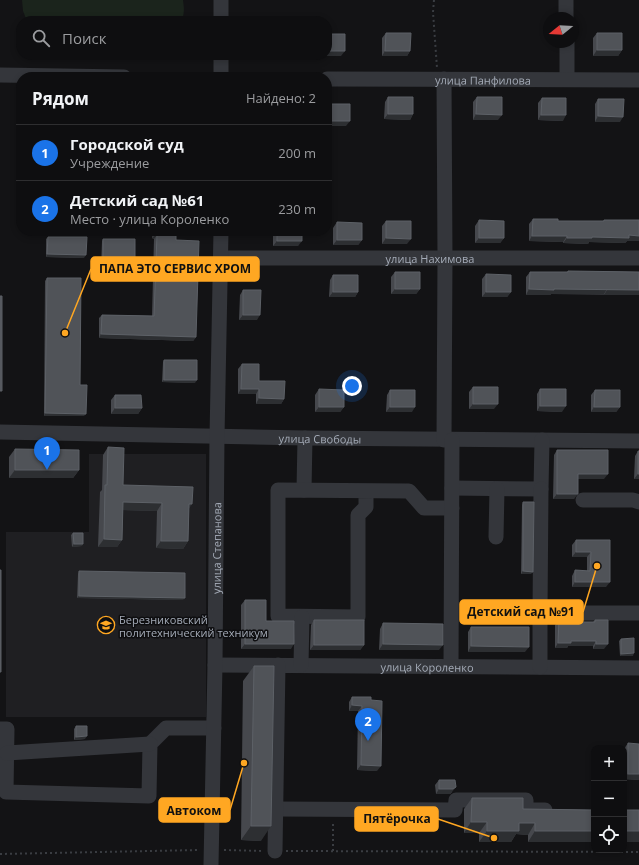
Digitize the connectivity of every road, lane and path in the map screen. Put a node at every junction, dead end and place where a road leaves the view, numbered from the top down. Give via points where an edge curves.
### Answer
1 (221, 0) edge
2 (434, 0) edge
3 (566, 0) edge
4 (566, 12) edge
5 (221, 16) edge
6 (566, 48) edge
7 (221, 60) edge
8 (221, 72) edge
9 (0, 75) edge
10 (16, 75) edge
11 (332, 79) edge
12 (441, 79) junction
13 (566, 79) junction
14 (639, 80) edge
15 (221, 236) edge
16 (221, 258) junction
17 (445, 258) junction
18 (639, 258) edge
19 (0, 432) edge
20 (217, 437) junction
21 (305, 438) junction
22 (448, 440) junction
23 (542, 440) junction
24 (639, 441) edge
25 (452, 488) junction
26 (496, 489) junction
27 (541, 489) junction
28 (304, 490) junction
29 (366, 490) junction
30 (583, 500) dead end
31 (639, 502) edge
32 (452, 508) junction
33 (496, 537) dead end
34 (540, 612) junction
35 (639, 613) edge
36 (302, 616) junction
37 (215, 665) junction
38 (278, 665) junction
39 (301, 665) junction
40 (451, 666) junction
41 (540, 667) junction
42 (639, 668) edge
43 (214, 728) junction
44 (0, 729) edge
45 (150, 744) junction
46 (7, 753) junction
47 (276, 809) junction
48 (333, 809) junction
49 (556, 810) edge
50 (275, 851) junction
51 (333, 851) junction
52 (639, 852) edge
53 (0, 854) edge
54 (211, 858) edge

1 - 5 street
2 - 12 path via 433,12
3 - 4 street
6 - 13 street
7 - 8 street
9 - 10 street
11 - 12 street, улица Панфилова
12 - 13 street, улица Панфилова
12 - 17 street
13 - 14 street, улица Панфилова
15 - 16 street, улица Степанова
16 - 17 street, улица Нахимова
16 - 20 street, улица Степанова
17 - 18 street, улица Нахимова
17 - 22 street
19 - 20 street, улица Свободы
20 - 21 street, улица Свободы
20 - 37 street, улица Степанова
21 - 22 street, улица Свободы
21 - 28 street
22 - 23 street, улица Свободы
22 - 25 street
23 - 24 street, улица Свободы
23 - 27 street
25 - 26 street
25 - 32 street
26 - 27 street
26 - 33 street
27 - 34 street
28 - 29 street
28 - 36 street via 278,490 278,616
29 - 32 street via 409,491 424,508
29 - 36 street via 366,507 358,515 358,617
30 - 31 street
32 - 40 street
34 - 35 street
34 - 41 street
36 - 39 street
37 - 38 street, улица Короленко
37 - 43 street, улица Степанова
38 - 39 street, улица Короленко
38 - 47 street
39 - 40 street, улица Короленко
40 - 41 street, улица Короленко
41 - 42 street, улица Короленко
43 - 45 street via 166,728
43 - 54 street, улица Степанова
44 - 46 street via 7,729
45 - 46 street
45 - 46 street via 149,796 6,792
47 - 48 street
47 - 50 street
48 - 49 street via 456,810 456,800 526,800 526,810
48 - 51 path
50 - 51 path
50 - 54 path
51 - 52 path
53 - 54 path

